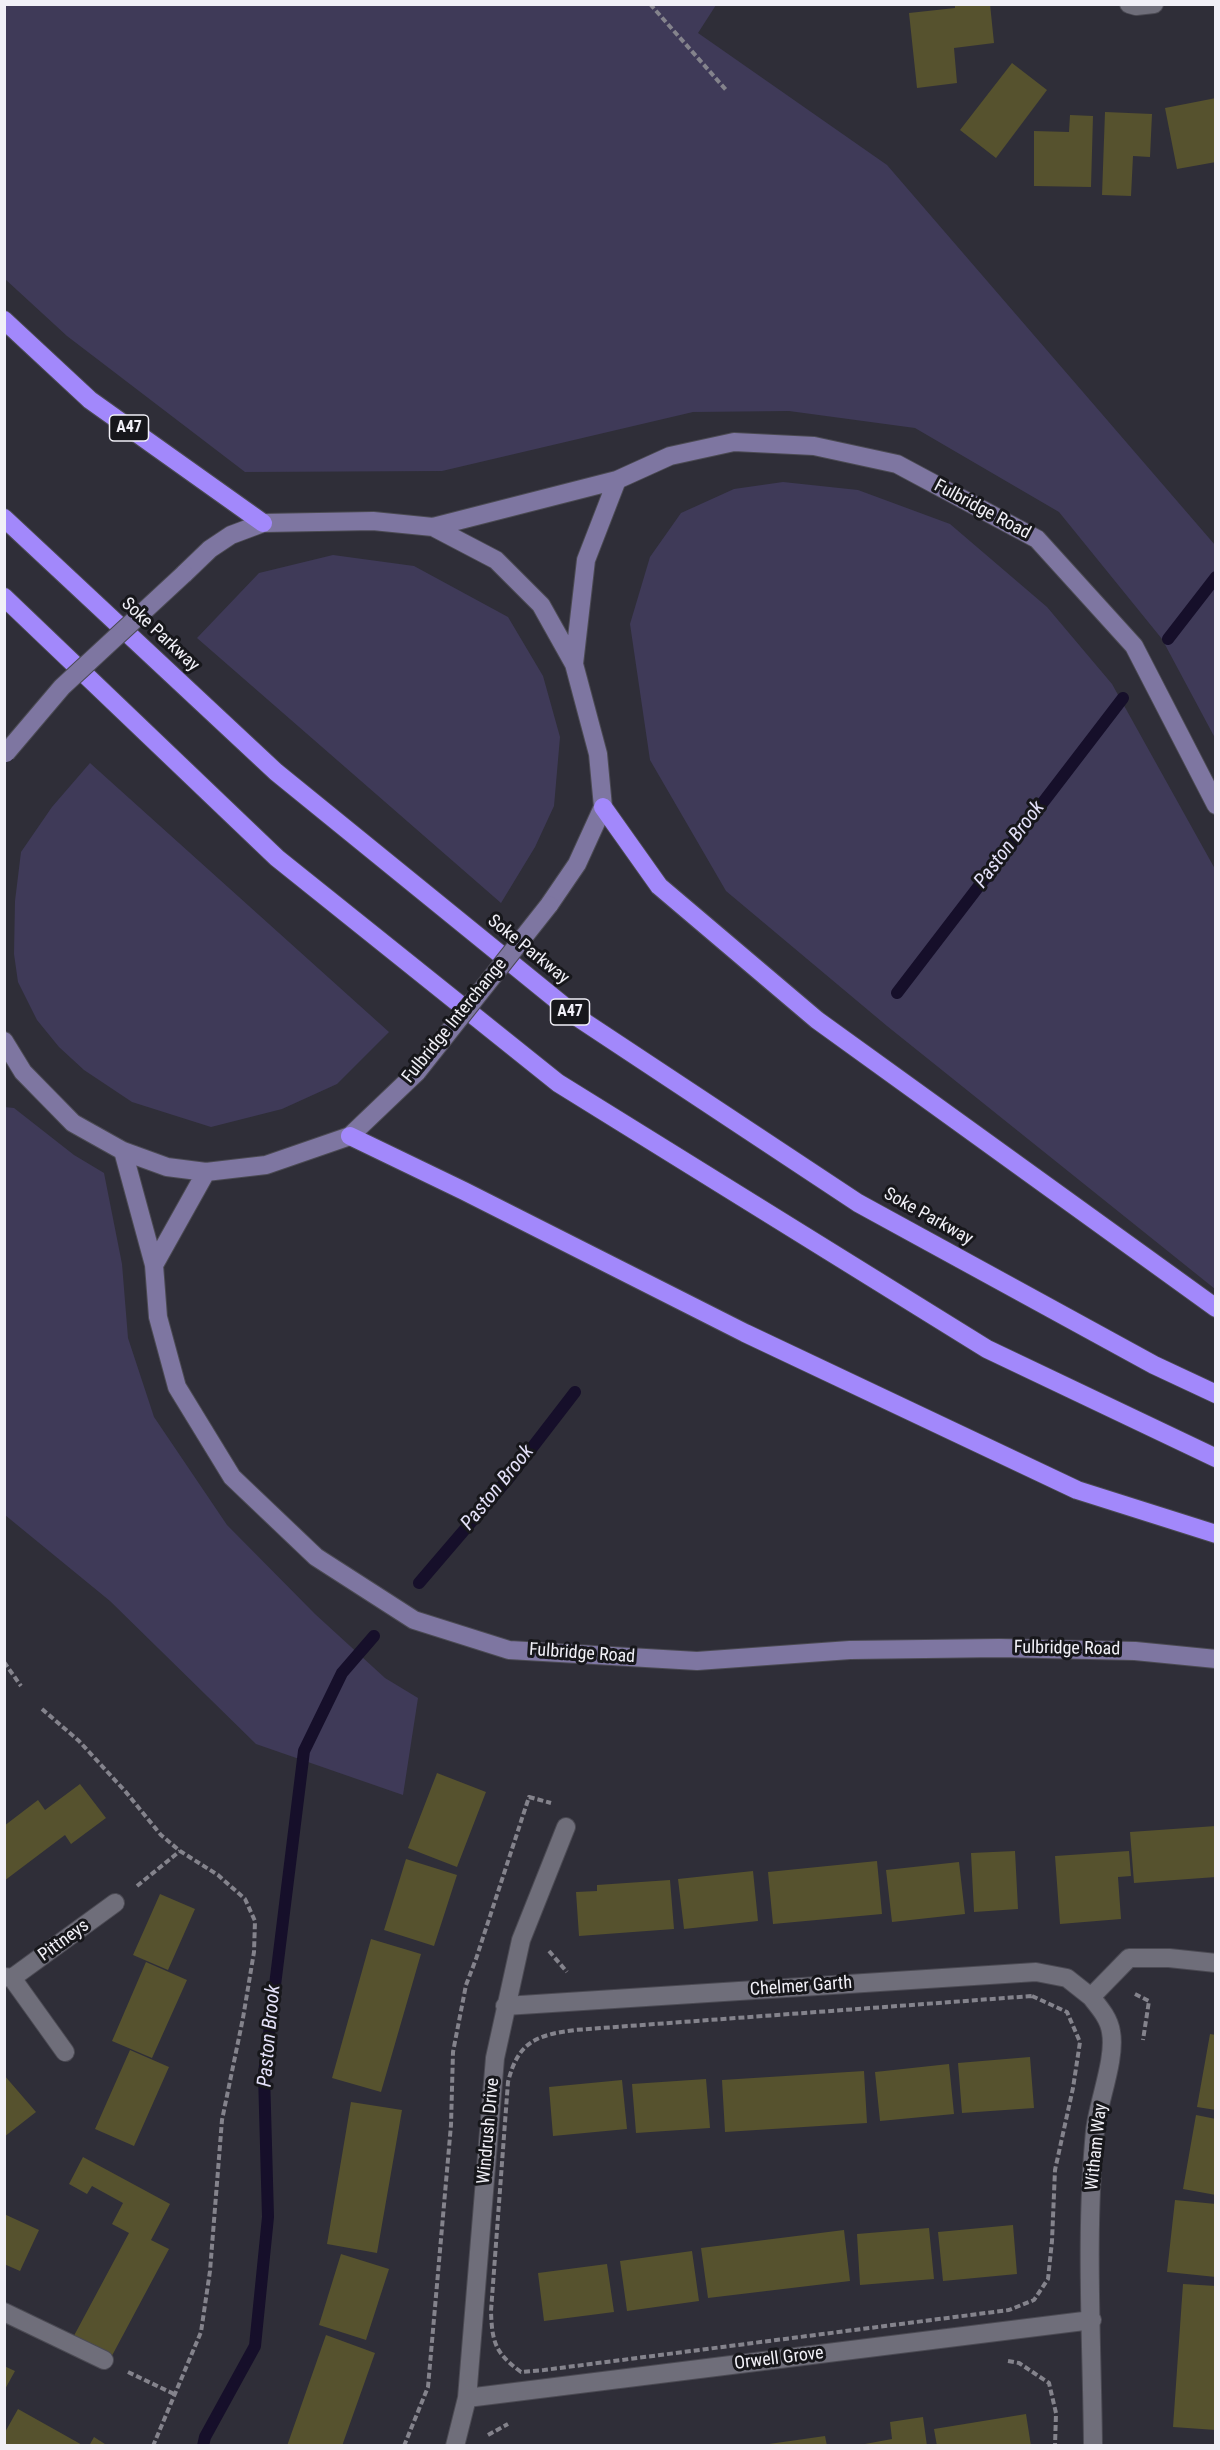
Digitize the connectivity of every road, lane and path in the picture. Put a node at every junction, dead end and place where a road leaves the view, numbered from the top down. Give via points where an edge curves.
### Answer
1 (650, 4) edge
2 (1129, 4) edge
3 (1154, 4) edge
4 (727, 91) dead end
5 (4, 320) edge
6 (617, 480) junction
7 (4, 518) edge
8 (263, 523) junction
9 (434, 527) junction
10 (4, 597) edge
11 (574, 664) junction
12 (5, 754) edge
13 (1215, 805) edge
14 (603, 807) junction
15 (4, 1041) edge
16 (4, 1071) edge
17 (23, 1072) junction
18 (350, 1136) junction
19 (123, 1151) junction
20 (206, 1172) junction
21 (154, 1266) junction
22 (1215, 1308) edge
23 (1215, 1394) edge
24 (1215, 1458) edge
25 (1215, 1534) edge
26 (1215, 1659) edge
27 (4, 1662) edge
28 (21, 1686) dead end
29 (42, 1709) dead end
30 (560, 1805) dead end
31 (566, 1827) dead end
32 (180, 1851) junction
33 (116, 1903) joint
34 (546, 1947) dead end
35 (1215, 1963) edge
36 (8, 1977) edge
37 (1111, 1977) junction
38 (574, 1979) dead end
39 (1091, 1997) junction
40 (505, 2006) junction
41 (527, 2043) joint
42 (1141, 2049) dead end
43 (65, 2052) dead end
44 (4, 2312) edge
45 (1092, 2320) junction
46 (104, 2360) joint
47 (1003, 2360) dead end
48 (174, 2394) junction
49 (466, 2398) junction
50 (513, 2421) dead end
51 (484, 2437) dead end
52 (153, 2445) edge
53 (404, 2445) edge
54 (455, 2445) edge
55 (1055, 2445) edge
56 (1094, 2445) edge

1 - 4 path
2 - 3 street
5 - 8 highway, A47 via 90,400
6 - 9 street, Fulbridge Road
6 - 11 street via 586,560
6 - 13 street, Fulbridge Road via 670,456 734,442 814,446 897,464 1037,539 1134,646
7 - 23 highway, Soke Parkway / A47 via 276,772 580,1019 858,1203 1154,1365
8 - 9 street, Fulbridge Interchange via 373,521
8 - 12 street, Fulbridge Interchange, bridge via 231,535 210,549 62,687
9 - 11 street, Fulbridge Interchange via 496,560 534,597
10 - 24 highway via 277,858 558,1083 987,1349
11 - 14 street, Fulbridge Interchange via 598,754
14 - 18 street, Fulbridge Interchange, bridge via 577,864 549,905 417,1072
14 - 22 highway via 659,886 817,1020
15 - 17 street, Fulbridge Interchange
16 - 17 street
17 - 19 street, Fulbridge Interchange via 73,1123
18 - 20 street, Fulbridge Interchange via 266,1166
18 - 25 highway via 745,1333 1077,1491
19 - 20 street, Fulbridge Interchange via 167,1167
19 - 21 street, Fulbridge Road
20 - 21 street
21 - 26 street, Fulbridge Road via 158,1317 177,1387 232,1477 316,1557 414,1620 509,1650 697,1661 850,1650 999,1648 1135,1651
27 - 28 path
29 - 32 path via 79,1741 161,1835
30 - 53 path via 529,1797 466,1985 453,2052 451,2125 428,2387
31 - 40 street, Windrush Drive via 521,1940
32 - 33 path
32 - 48 path via 218,1875 245,1899 255,1921 254,1952 222,2120 201,2332
33 - 36 street, Pittneys
34 - 38 path
35 - 37 street via 1129,1958
36 - 43 street, Pittneys
37 - 39 street
37 - 42 path via 1149,2001
39 - 40 street, Chelmer Garth via 1067,1978 1036,1972
39 - 45 street, Witham Way via 1112,2032 1095,2129 1090,2224
40 - 49 street, Windrush Drive via 495,2058
41 - 41 path via 513,2064 508,2082 491,2311 492,2334 503,2358 521,2372 1010,2310 1034,2300 1048,2279 1054,2170 1080,2042 1067,2012 1032,1996 575,2030 548,2034
44 - 46 street
45 - 49 street, Orwell Grove
45 - 56 street, Witham Way
46 - 48 path
47 - 55 path via 1019,2363 1049,2383 1056,2413
48 - 52 path
49 - 54 street, Windrush Drive
50 - 51 path

